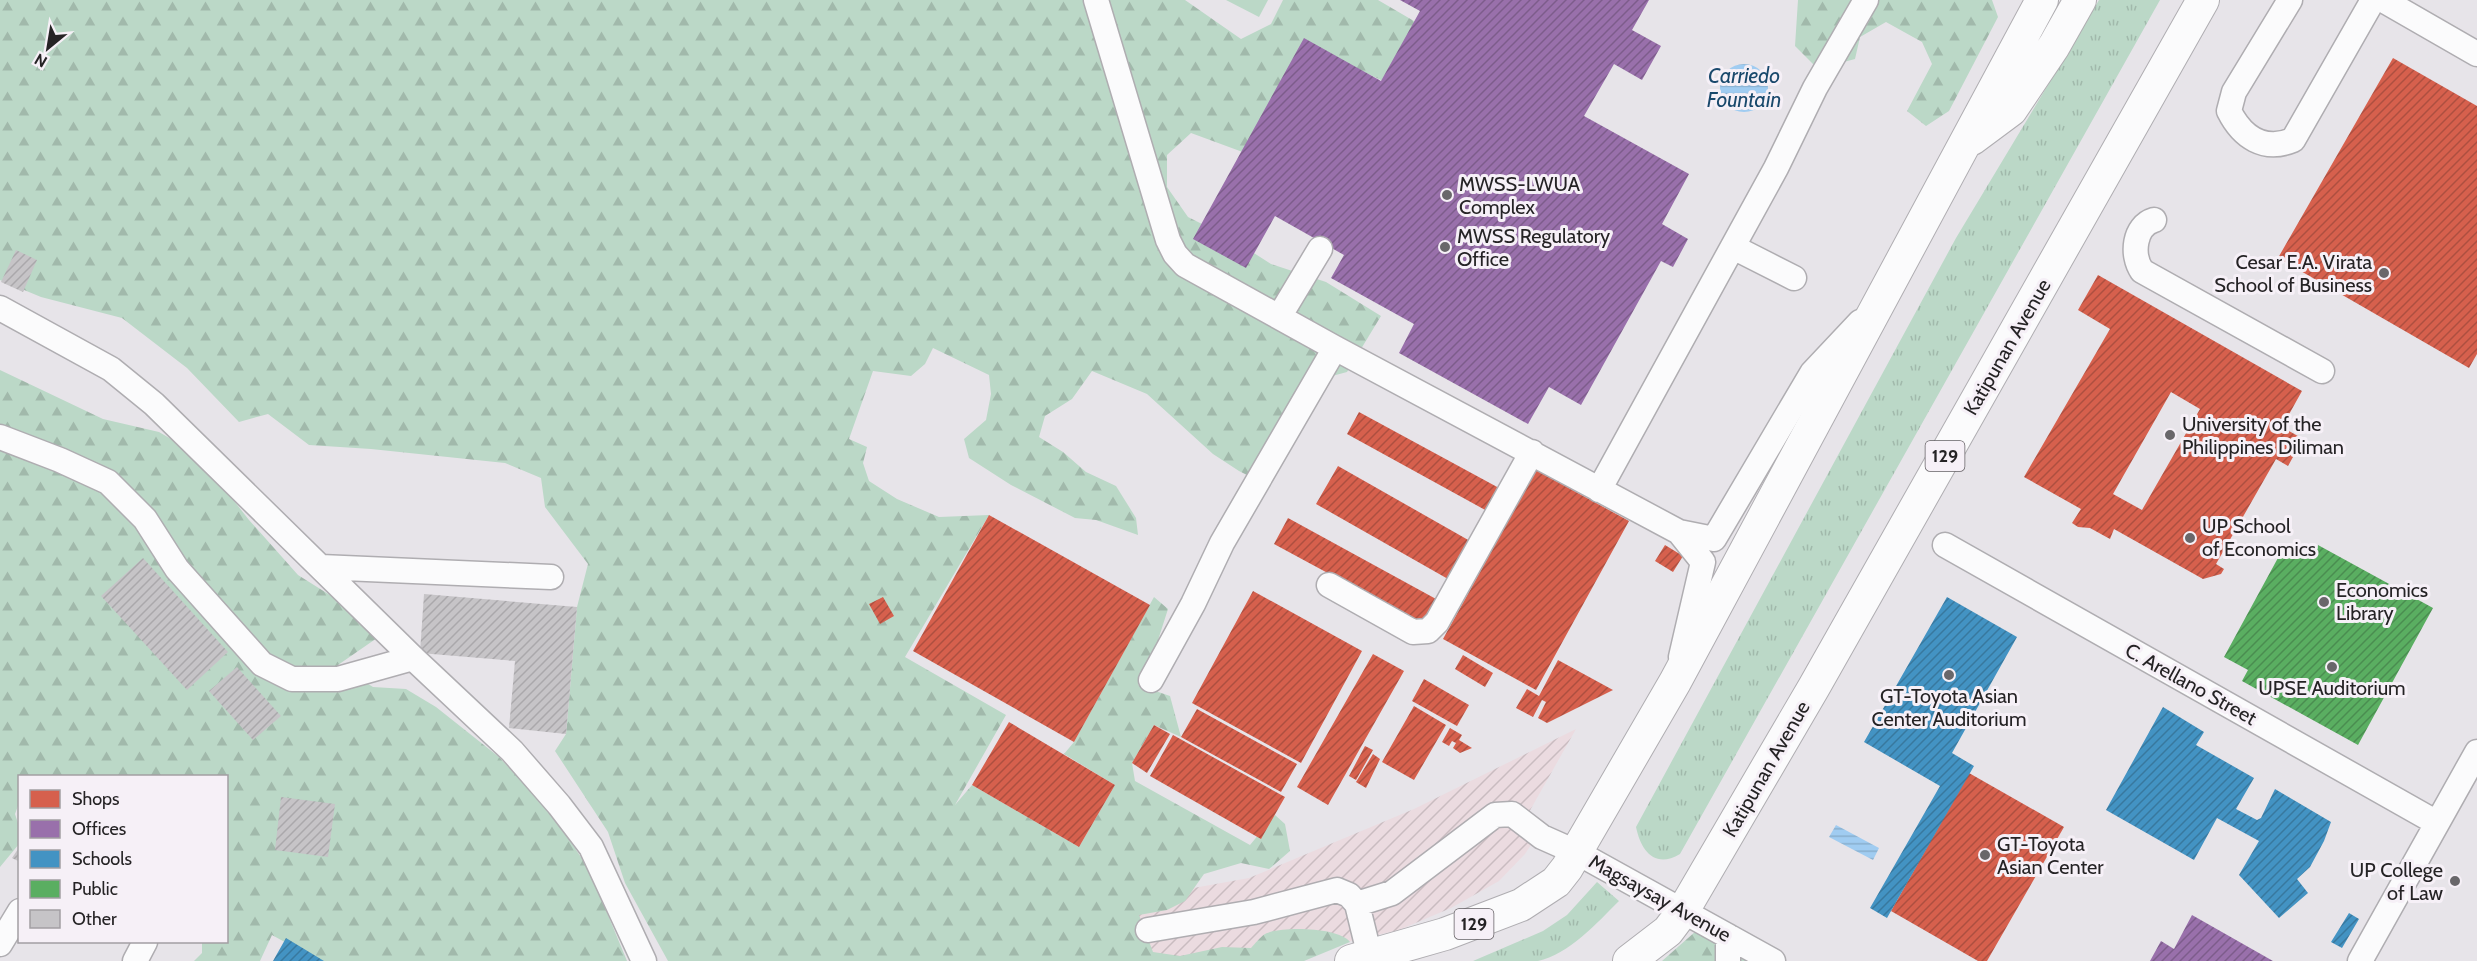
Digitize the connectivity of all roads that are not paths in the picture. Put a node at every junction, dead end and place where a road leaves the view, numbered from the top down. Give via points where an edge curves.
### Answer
1 (1096, 0) edge
2 (1866, 0) edge
3 (2042, 0) edge
4 (2080, 0) edge
5 (2204, 0) edge
6 (2290, 0) edge
7 (2373, 0) edge
8 (2383, 0) edge
9 (2477, 54) edge
10 (1965, 145) junction
11 (2154, 220) dead end
12 (1733, 246) junction
13 (1320, 249) dead end
14 (1794, 278) dead end
15 (1884, 297) junction
16 (0, 308) edge
17 (1279, 317) junction
18 (1335, 348) junction
19 (2322, 371) dead end
20 (0, 437) edge
21 (1532, 452) junction
22 (1599, 490) junction
23 (1679, 532) junction
24 (1945, 545) dead end
25 (321, 567) junction
26 (551, 578) dead end
27 (1329, 585) dead end
28 (413, 658) junction
29 (1151, 680) dead end
30 (1674, 682) junction
31 (2477, 752) edge
32 (2427, 818) junction
33 (1578, 853) junction
34 (1358, 904) junction
35 (1683, 911) junction
36 (18, 914) edge
37 (1148, 930) dead end
38 (1728, 936) junction
39 (144, 943) edge
40 (0, 944) edge
41 (1360, 959) edge
42 (135, 961) edge
43 (644, 961) edge
44 (1629, 961) edge
45 (1728, 961) edge
46 (1773, 961) edge
47 (2360, 961) edge

1 - 17 street via 1175,254 1185,265
2 - 12 street via 1815,88
3 - 10 main road, 129
4 - 10 main road via 2012,110
5 - 35 main road, Katipunan Avenue / 129
6 - 7 street via 2234,92 2229,111 2237,128 2264,144 2280,146 2293,140
8 - 9 street
10 - 15 main road, 129
11 - 19 street via 2139,232 2136,257 2142,271
12 - 14 street
12 - 22 street
13 - 17 street
15 - 23 street via 1812,373 1714,539
15 - 30 main road, 129
16 - 25 street via 111,369 154,404
17 - 18 street
18 - 21 street
18 - 29 street via 1222,543
20 - 28 street via 108,482 145,519 177,569 262,664 291,679 338,679
21 - 22 street
21 - 27 street via 1437,622 1428,631 1413,632
22 - 23 street
23 - 30 street via 1703,562
24 - 32 street, C. Arellano Street
25 - 26 street
25 - 28 street
28 - 43 street via 512,752 559,805 591,847
30 - 33 main road, 129
31 - 32 street
32 - 47 street
33 - 34 street, Magsaysay Avenue via 1542,837 1512,814 1495,815 1392,893
33 - 35 street, Magsaysay Avenue
33 - 41 main road, 129 via 1556,882 1521,905 1445,934
34 - 37 street via 1337,890 1254,912
34 - 41 street
35 - 38 street, Magsaysay Avenue
35 - 44 main road, 129 via 1668,930
36 - 40 street
38 - 45 street
38 - 46 street, Magsaysay Avenue
39 - 42 street

